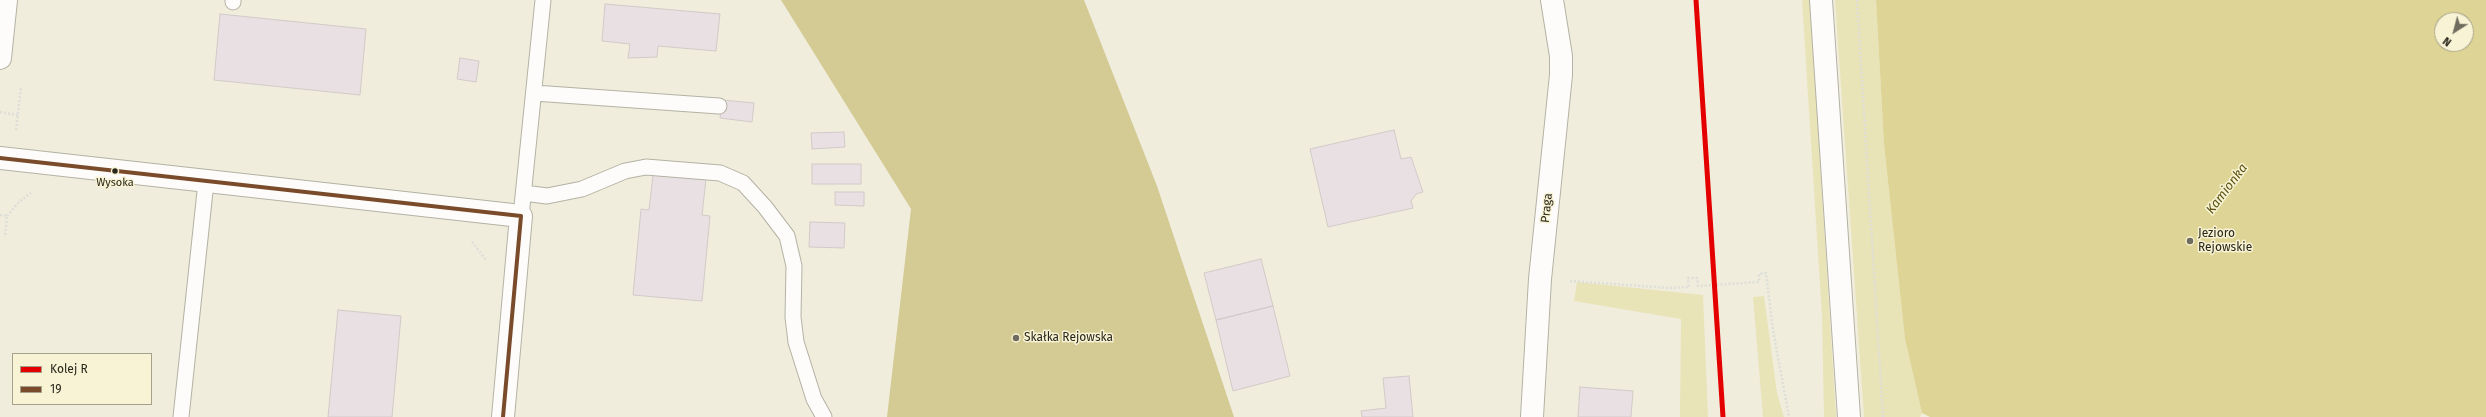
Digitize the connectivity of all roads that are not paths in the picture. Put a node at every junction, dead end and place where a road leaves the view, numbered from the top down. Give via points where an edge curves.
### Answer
1 (6, 0) edge
2 (543, 0) edge
3 (1552, 0) edge
4 (1821, 0) edge
5 (0, 58) edge
6 (534, 93) junction
7 (719, 106) dead end
8 (0, 158) edge
9 (206, 182) junction
10 (524, 193) junction
11 (521, 216) junction
12 (181, 417) edge
13 (503, 417) edge
14 (824, 417) edge
15 (1532, 417) edge
16 (1849, 417) edge

1 - 5 street
2 - 6 lane
3 - 15 street, Praga via 1561,56 1561,74 1540,279
4 - 16 street
6 - 7 lane
6 - 10 lane
8 - 9 street
9 - 11 street
9 - 12 lane
10 - 11 lane
10 - 14 lane via 547,196 582,188 625,171 646,167 720,173 743,183 766,206 787,236 794,266 793,317 796,342 812,393
11 - 13 street

